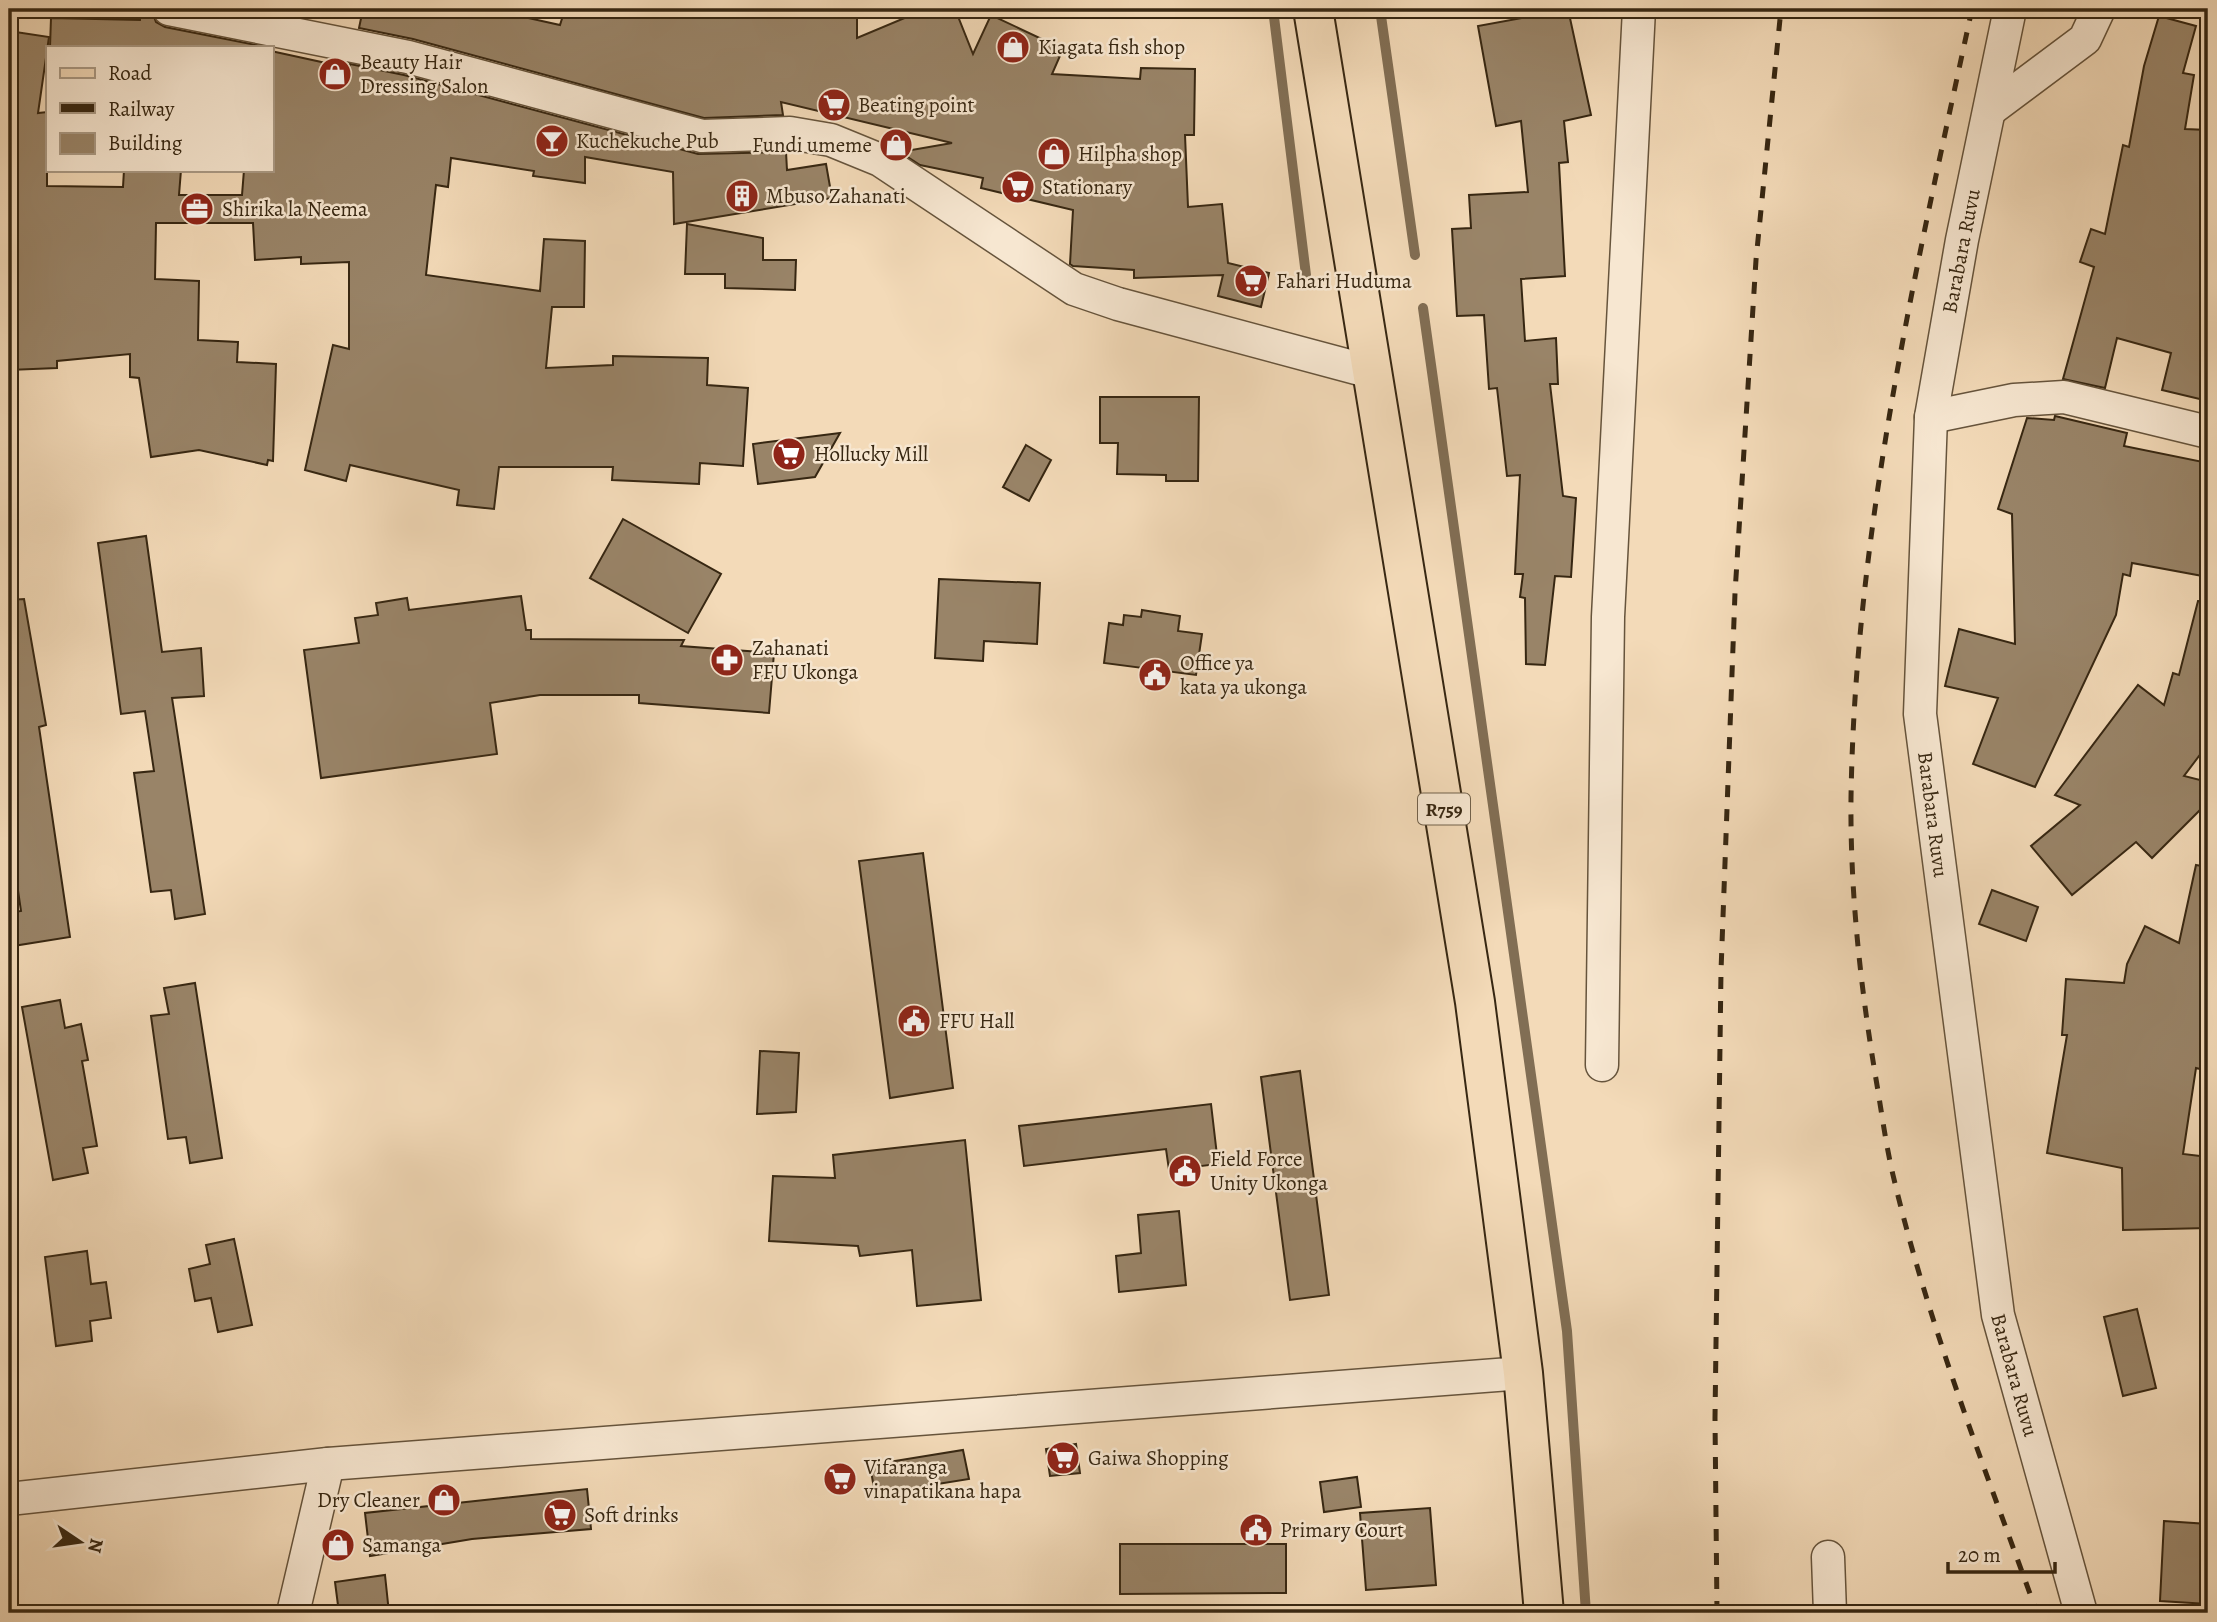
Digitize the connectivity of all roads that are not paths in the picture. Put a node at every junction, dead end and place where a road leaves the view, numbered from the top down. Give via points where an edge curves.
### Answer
1 (169, 9) edge
2 (1313, 9) edge
3 (1639, 9) edge
4 (2010, 9) edge
5 (2099, 9) edge
6 (1990, 110) junction
7 (1375, 373) junction
8 (1931, 417) junction
9 (2208, 432) edge
10 (1602, 1065) dead end
11 (1523, 1373) junction
12 (328, 1464) junction
13 (9, 1499) edge
14 (1828, 1557) dead end
15 (293, 1613) edge
16 (1544, 1613) edge
17 (1830, 1613) edge
18 (2081, 1613) edge

1 - 7 street via 408,57 702,136 790,133 831,140 880,160 1074,289
2 - 7 main road, R759
3 - 10 street via 1608,617
4 - 6 street, Barabara Ruvu
5 - 6 street via 2085,39
6 - 8 street, Barabara Ruvu
7 - 11 main road, R759 via 1475,1002
8 - 9 street via 2014,400 2064,397
8 - 18 street, Barabara Ruvu via 1920,715 1960,1037 1998,1315
11 - 12 street
11 - 16 main road, R759
12 - 13 street
12 - 15 street
14 - 17 street

